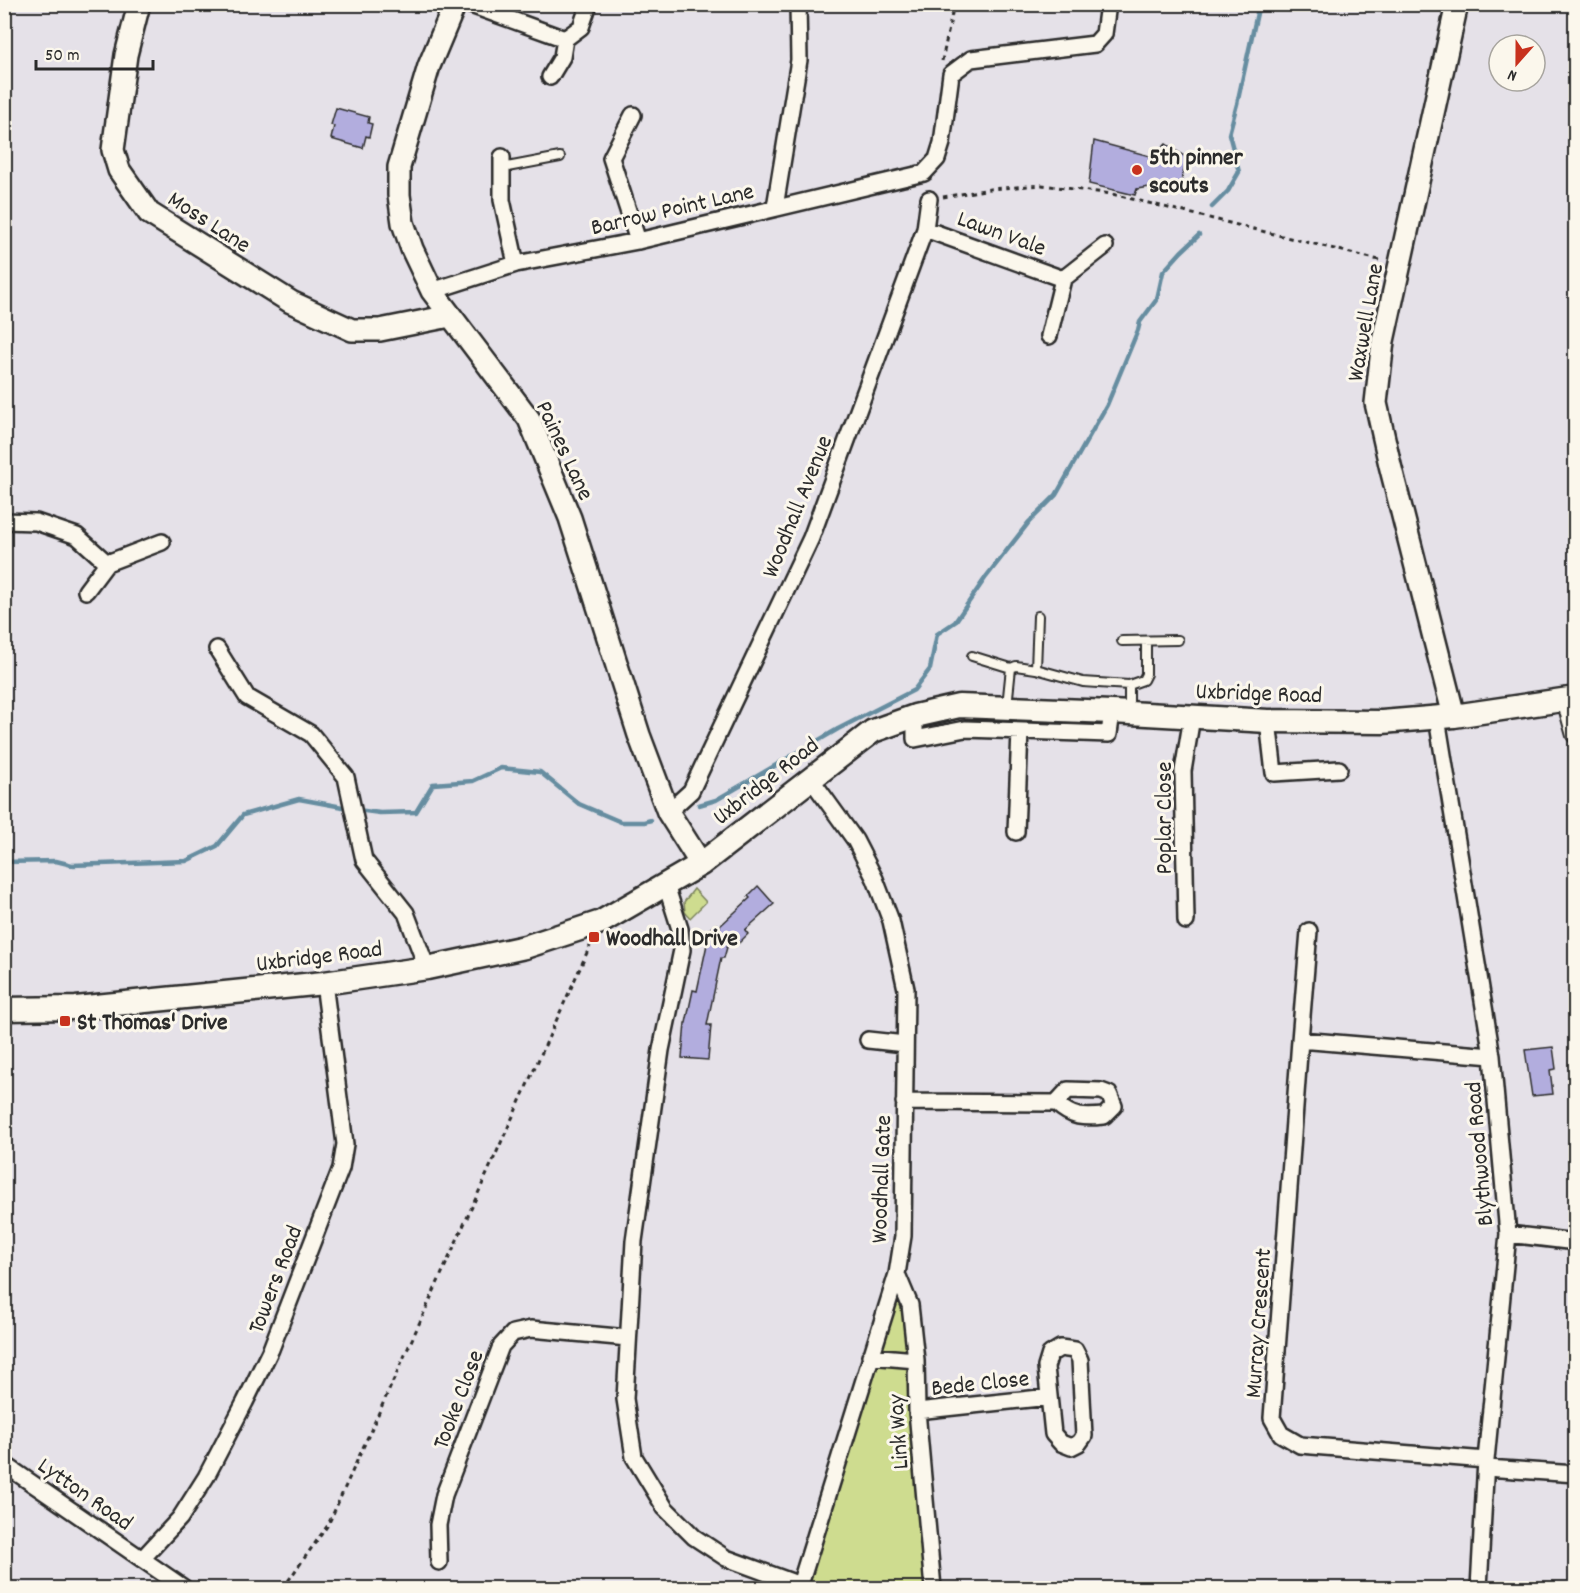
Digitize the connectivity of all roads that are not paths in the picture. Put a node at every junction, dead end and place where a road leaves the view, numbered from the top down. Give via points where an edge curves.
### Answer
1 (140, 4) edge
2 (454, 4) edge
3 (468, 4) edge
4 (589, 4) edge
5 (798, 4) edge
6 (1108, 4) edge
7 (1457, 4) edge
8 (1569, 4) edge
9 (1575, 7) edge
10 (565, 39) junction
11 (550, 77) dead end
12 (633, 115) dead end
13 (560, 157) dead end
14 (502, 163) joint
15 (929, 199) road end
16 (775, 207) junction
17 (925, 229) junction
18 (638, 241) junction
19 (1105, 246) dead end
20 (516, 264) junction
21 (1063, 279) junction
22 (432, 291) junction
23 (450, 316) junction
24 (1049, 336) dead end
25 (4, 521) edge
26 (162, 542) dead end
27 (107, 563) junction
28 (86, 591) dead end
29 (1038, 616) dead end
30 (1178, 640) dead end
31 (1122, 641) dead end
32 (1146, 641) junction
33 (218, 649) dead end
34 (972, 656) dead end
35 (1011, 668) junction
36 (1036, 669) junction
37 (1130, 685) junction
38 (1568, 699) edge
39 (1007, 707) junction
40 (1121, 713) junction
41 (915, 716) junction
42 (1192, 717) junction
43 (1445, 717) junction
44 (1268, 721) junction
45 (1020, 731) junction
46 (1575, 742) edge
47 (1339, 769) dead end
48 (811, 779) junction
49 (668, 812) junction
50 (1016, 832) dead end
51 (701, 864) junction
52 (666, 885) junction
53 (1186, 921) dead end
54 (1309, 931) dead end
55 (427, 968) junction
56 (324, 983) junction
57 (4, 1009) edge
58 (868, 1040) dead end
59 (1300, 1040) junction
60 (905, 1044) junction
61 (1492, 1056) junction
62 (904, 1102) junction
63 (1056, 1103) dead end
64 (1508, 1234) junction
65 (1575, 1242) edge
66 (897, 1274) junction
67 (628, 1338) junction
68 (870, 1356) junction
69 (916, 1360) junction
70 (1049, 1397) junction
71 (916, 1411) junction
72 (4, 1464) edge
73 (1486, 1464) junction
74 (1575, 1474) edge
75 (142, 1559) junction
76 (439, 1562) dead end
77 (800, 1587) edge
78 (184, 1588) edge
79 (933, 1588) edge
80 (1479, 1588) edge

1 - 23 street, Moss Lane via 126,56 113,150 119,170 149,213 291,303 352,330 380,330
2 - 22 street, Paines Lane via 429,66 399,167 403,223
3 - 10 street
4 - 10 street via 581,27
5 - 16 street via 799,60
6 - 16 street, Barrow Point Lane via 1104,34 1095,44 970,59 951,74 942,143 937,159 924,173
7 - 43 street, Waxwell Lane via 1383,341 1376,404
8 - 9 lane
10 - 11 street via 562,57
12 - 18 street via 611,158
13 - 14 lane
14 - 20 street via 502,200
15 - 17 street, Woodhall Avenue
16 - 18 street, Barrow Point Lane
17 - 21 street, Lawn Vale
17 - 49 street, Woodhall Avenue via 811,538 691,791
18 - 20 street, Barrow Point Lane
19 - 21 street, Lawn Vale
20 - 22 street, Barrow Point Lane
21 - 24 street, Lawn Vale
22 - 23 street, Paines Lane
23 - 49 street, Paines Lane via 529,419 570,518 638,733
25 - 27 street via 36,522 77,536
26 - 27 street
27 - 28 street
29 - 36 lane
30 - 32 lane
31 - 32 lane
32 - 37 lane via 1146,674 1143,680
33 - 55 street via 247,697 311,734 346,777 364,860 406,913
34 - 35 lane
35 - 36 lane
35 - 39 lane
36 - 37 lane via 1083,682
37 - 40 lane
38 - 43 main road, Uxbridge Road
38 - 46 lane
39 - 40 main road, Uxbridge Road
39 - 41 main road, Uxbridge Road via 959,706
40 - 42 main road, Uxbridge Road
40 - 45 street via 1109,734
41 - 45 street via 915,739 965,729
41 - 48 main road, Uxbridge Road via 873,731
42 - 44 main road, Uxbridge Road
42 - 53 street, Poplar Close via 1182,771
43 - 44 main road, Uxbridge Road via 1382,722
43 - 61 street, Blythwood Road
44 - 47 street via 1274,773
45 - 50 street
48 - 51 main road, Uxbridge Road
48 - 60 street, Woodhall Gate via 855,840 891,921 906,989
49 - 51 street, Paines Lane
51 - 52 main road, Uxbridge Road
52 - 55 main road, Uxbridge Road via 601,922 525,947
52 - 67 street via 680,929 682,950 661,1050 636,1230
54 - 59 street, Murray Crescent
55 - 56 main road, Uxbridge Road
56 - 57 main road, Uxbridge Road via 76,1008
56 - 75 street, Towers Road via 345,1144 341,1168 272,1349 206,1477 180,1518
58 - 60 street
59 - 61 street
59 - 73 street, Murray Crescent via 1272,1418 1281,1434 1300,1445
60 - 62 street, Woodhall Gate
61 - 64 street, Blythwood Road
62 - 63 street
62 - 66 street, Woodhall Gate via 903,1236
64 - 65 street
64 - 73 street, Blythwood Road
66 - 68 street, Woodhall Gate
66 - 69 street, Link Way via 910,1305
67 - 76 street, Tooke Close via 531,1329 513,1334 501,1346 444,1496 438,1525
67 - 77 street via 625,1399 634,1457 665,1508 694,1537 726,1558
68 - 69 street
68 - 77 street, Woodhall Gate
69 - 71 street, Link Way
70 - 70 street, Bede Close via 1046,1367 1050,1354 1060,1348 1074,1350 1080,1360 1084,1436 1079,1443 1071,1447 1053,1434
70 - 71 street, Bede Close
71 - 79 street, Link Way
72 - 75 street, Lytton Road
73 - 74 street, Murray Crescent
73 - 80 street, Blythwood Road
75 - 78 street, Lytton Road

